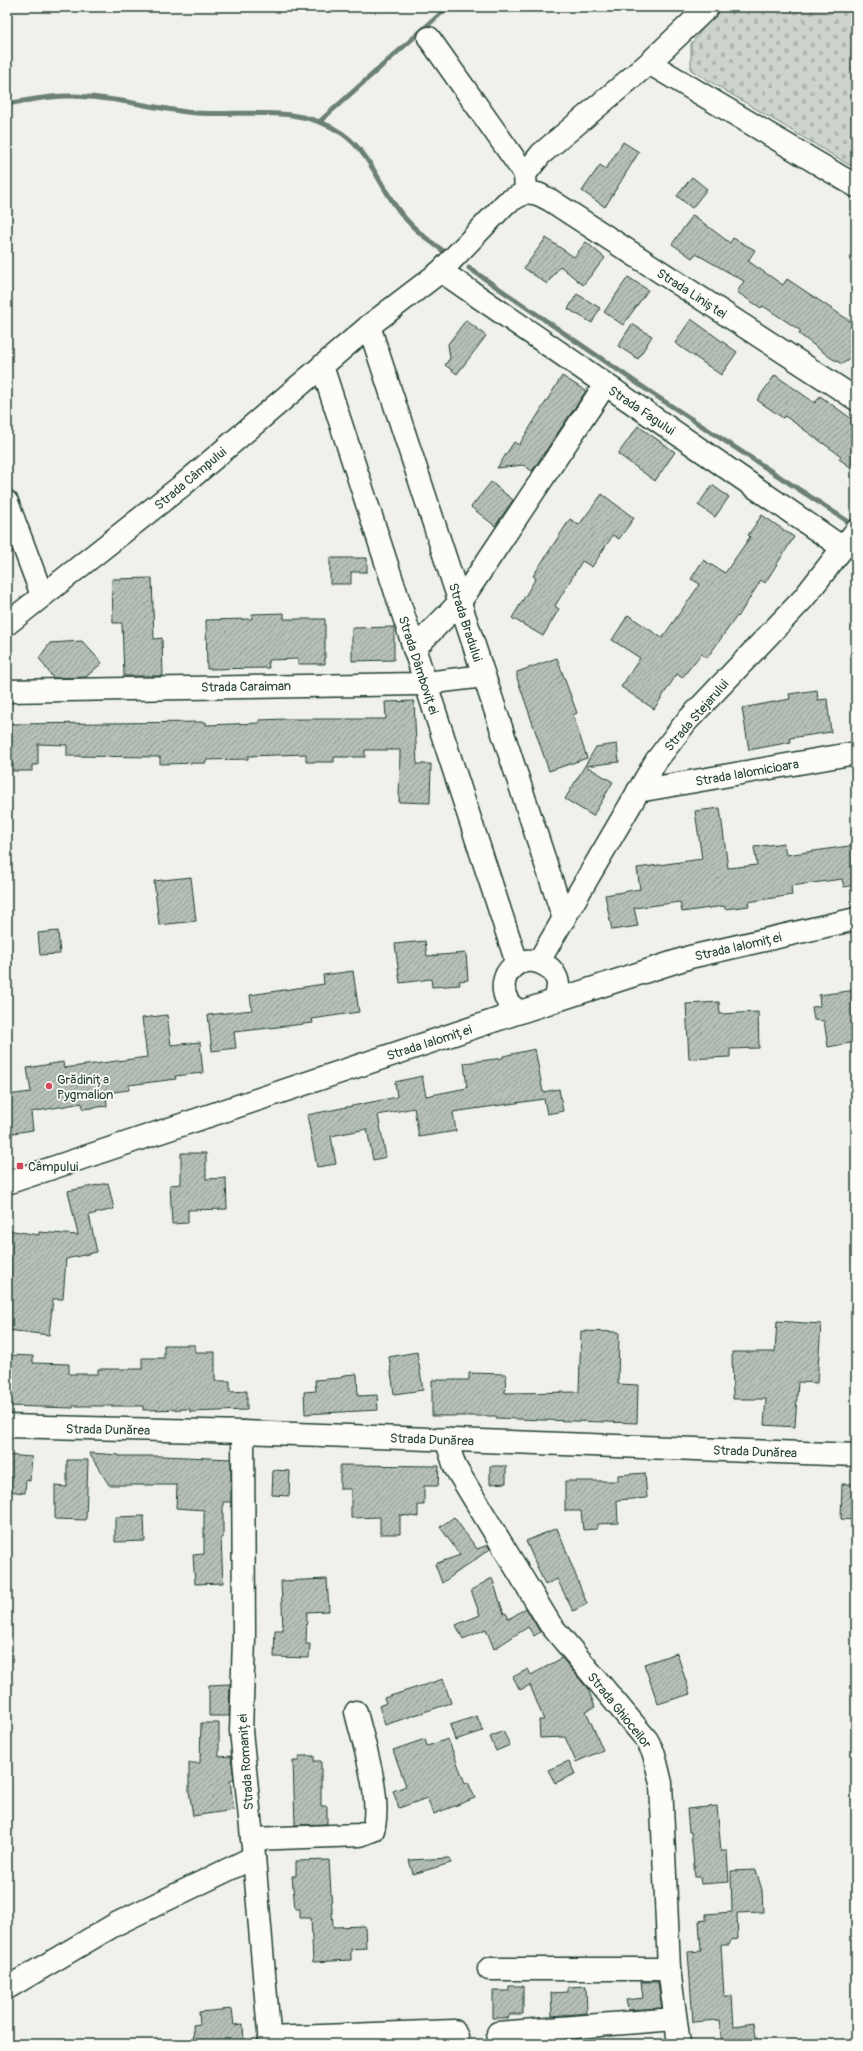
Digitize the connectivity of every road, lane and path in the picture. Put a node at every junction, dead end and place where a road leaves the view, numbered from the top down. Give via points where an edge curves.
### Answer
1 (708, 7) edge
2 (429, 38) dead end
3 (649, 64) junction
4 (525, 183) junction
5 (856, 186) edge
6 (440, 271) junction
7 (369, 326) junction
8 (322, 366) junction
9 (605, 385) junction
10 (856, 399) edge
11 (7, 502) edge
12 (13, 533) edge
13 (849, 539) edge
14 (42, 595) junction
15 (460, 602) junction
16 (7, 624) edge
17 (414, 649) junction
18 (484, 676) junction
19 (425, 683) junction
20 (7, 690) edge
21 (856, 753) edge
22 (638, 791) junction
23 (564, 919) junction
24 (856, 919) edge
25 (539, 961) junction
26 (517, 963) junction
27 (555, 1001) junction
28 (520, 1012) junction
29 (7, 1183) edge
30 (7, 1426) edge
31 (243, 1432) junction
32 (446, 1439) junction
33 (856, 1455) edge
34 (356, 1712) dead end
35 (253, 1848) junction
36 (489, 1969) dead end
37 (669, 1969) junction
38 (7, 1988) edge
39 (675, 2019) junction
40 (498, 2033) dead end
41 (270, 2041) edge
42 (458, 2044) edge
43 (679, 2044) edge

1 - 3 street
2 - 4 street
3 - 4 street via 541,154
3 - 5 street
4 - 6 street, Strada Câmpului
4 - 10 street, Strada Liniștei via 538,194
6 - 7 street, Strada Câmpului
6 - 9 street, Strada Fagului
7 - 8 street, Strada Câmpului
7 - 15 street, Strada Bradului
8 - 14 street, Strada Câmpului via 184,484
8 - 17 street, Strada Dâmboviței
9 - 13 street, Strada Fagului
9 - 15 street
11 - 12 street
12 - 14 street
13 - 22 street, Strada Stejarului via 803,599 686,722 656,761
14 - 16 street, Strada Câmpului
15 - 17 street
15 - 18 street, Strada Bradului
17 - 19 street, Strada Dâmboviței
18 - 19 street, Strada Caraiman
18 - 23 street, Strada Bradului
19 - 20 street, Strada Caraiman
19 - 26 street, Strada Dâmboviței
21 - 22 street, Strada Ialomicioara
22 - 23 street, Strada Stejarului
23 - 25 street, Strada Stejarului
24 - 27 street, Strada Ialomiței via 690,958
25 - 26 street
25 - 27 street via 552,970 558,985
26 - 28 street via 507,974 504,989 509,1003
27 - 28 street, Strada Ialomiței
28 - 29 street, Strada Ialomiței
30 - 31 street, Strada Dunărea
31 - 32 street, Strada Dunărea
31 - 35 street, Strada Romaniței via 244,1639 241,1731
32 - 33 street, Strada Dunărea
32 - 37 street, Strada Ghioceilor via 455,1467 550,1624 647,1740 654,1754 661,1783
34 - 35 street via 373,1784 373,1830 360,1835
35 - 38 street
35 - 41 street, Strada Romaniței
36 - 37 street
37 - 39 street, Strada Ghioceilor
39 - 40 street
39 - 43 street, Strada Ghioceilor
41 - 42 street via 454,2031

